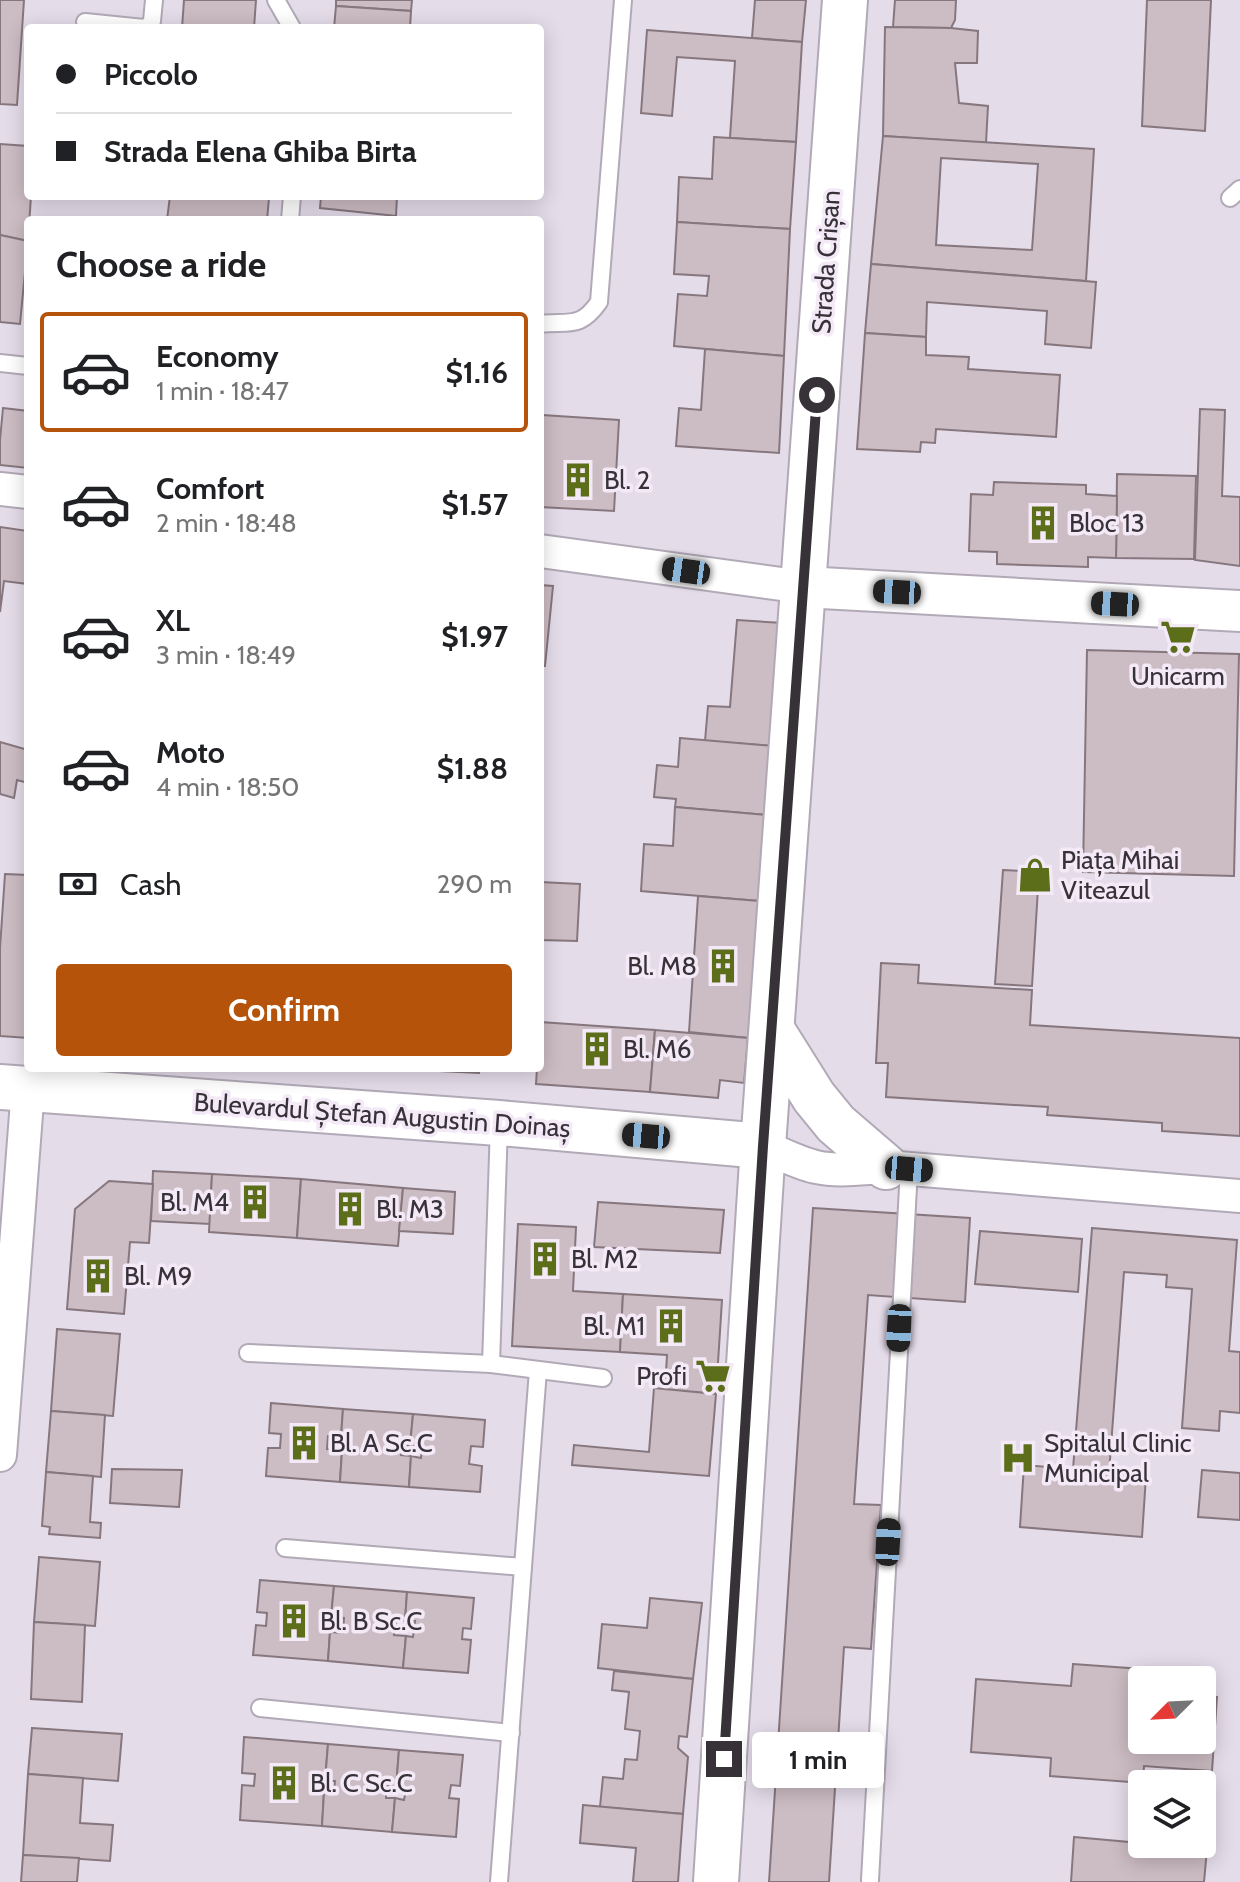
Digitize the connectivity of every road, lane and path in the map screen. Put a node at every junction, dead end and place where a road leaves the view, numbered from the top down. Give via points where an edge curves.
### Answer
1 (154, 0) edge
2 (276, 0) edge
3 (623, 0) edge
4 (845, 0) edge
5 (85, 22) dead end
6 (105, 24) edge
7 (150, 24) edge
8 (290, 24) edge
9 (544, 324) edge
10 (0, 363) edge
11 (24, 366) edge
12 (0, 489) edge
13 (24, 492) edge
14 (544, 552) edge
15 (803, 587) junction
16 (1240, 611) edge
17 (772, 1030) junction
18 (14, 1088) edge
19 (499, 1123) junction
20 (763, 1146) junction
21 (898, 1168) junction
22 (1240, 1196) edge
23 (248, 1353) dead end
24 (491, 1364) junction
25 (538, 1370) junction
26 (603, 1378) dead end
27 (0, 1455) edge
28 (285, 1548) dead end
29 (523, 1567) junction
30 (260, 1708) dead end
31 (511, 1733) junction
32 (870, 1880) dead end
33 (499, 1882) edge
34 (716, 1882) edge

1 - 7 lane
2 - 8 lane
3 - 9 lane via 599,302 589,317
4 - 15 main road, Strada Crișan
5 - 6 lane
10 - 11 lane
12 - 13 street
14 - 15 street
15 - 16 street
15 - 17 main road, Strada Crișan
17 - 20 main road, Strada Crișan
17 - 21 main road via 836,1124
18 - 19 main road, Bulevardul Ștefan Augustin Doinaș
18 - 27 street
19 - 20 main road, Bulevardul Ștefan Augustin Doinaș
19 - 24 lane
20 - 21 street via 817,1167
20 - 34 main road, Strada Crișan
21 - 22 street
21 - 32 lane via 902,1269
23 - 24 lane
24 - 25 lane
25 - 26 lane
25 - 29 lane
28 - 29 lane
29 - 31 lane
30 - 31 lane
31 - 33 lane

